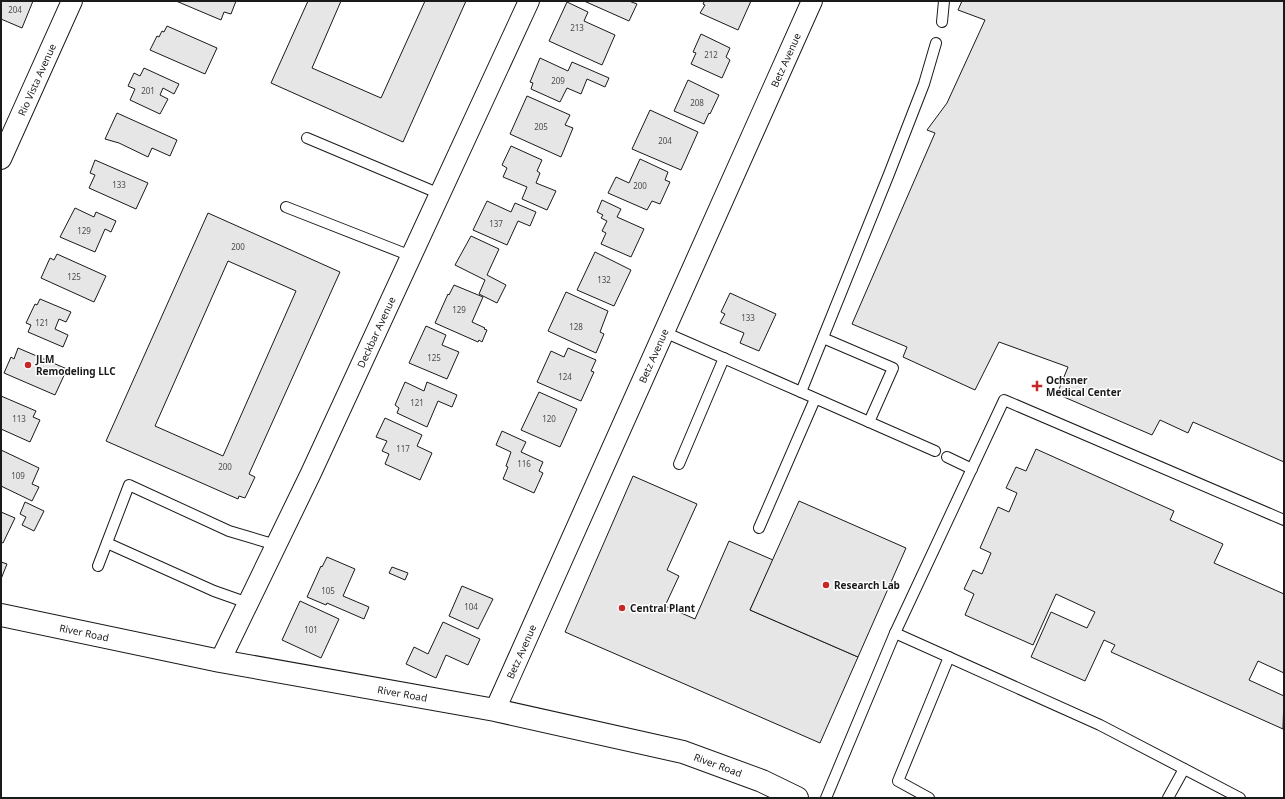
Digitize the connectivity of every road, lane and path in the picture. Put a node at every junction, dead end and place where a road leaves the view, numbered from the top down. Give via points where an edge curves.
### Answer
1 (72, 1) edge
2 (529, 1) edge
3 (812, 1) edge
4 (944, 1) edge
5 (942, 22) dead end
6 (936, 43) dead end
7 (307, 138) dead end
8 (1, 159) edge
9 (440, 194) junction
10 (286, 207) dead end
11 (411, 256) junction
12 (664, 332) junction
13 (823, 338) junction
14 (724, 358) junction
15 (801, 392) junction
16 (814, 399) junction
17 (869, 422) junction
18 (935, 451) dead end
19 (947, 457) dead end
20 (679, 464) dead end
21 (972, 469) junction
22 (1284, 520) edge
23 (759, 528) dead end
24 (107, 543) junction
25 (276, 545) junction
26 (98, 566) dead end
27 (248, 603) junction
28 (1, 615) edge
29 (895, 633) junction
30 (949, 657) junction
31 (220, 661) junction
32 (495, 710) junction
33 (1184, 769) junction
34 (797, 798) edge
35 (826, 798) edge
36 (929, 798) edge
37 (1168, 798) edge
38 (1240, 798) edge

1 - 8 street, Rio Vista Avenue
2 - 9 street, Deckbar Avenue
3 - 12 street, Betz Avenue
4 - 5 lane
6 - 13 lane via 924,84
7 - 9 lane
9 - 11 street, Deckbar Avenue
10 - 11 lane
11 - 25 street, Deckbar Avenue
12 - 14 lane
12 - 32 street, Betz Avenue
13 - 15 lane
13 - 17 lane via 893,368
14 - 15 lane
14 - 20 lane
15 - 16 lane
16 - 17 lane
16 - 23 lane
17 - 18 lane
19 - 21 lane
21 - 22 lane via 1004,400
21 - 29 lane
24 - 25 lane via 129,485 229,531
24 - 26 lane
24 - 27 lane via 214,591
25 - 27 street, Deckbar Avenue
27 - 31 street, Deckbar Avenue
28 - 31 main road, River Road
29 - 30 lane
29 - 35 lane
30 - 33 lane via 1100,725
30 - 36 lane via 898,781
31 - 32 main road, River Road
32 - 34 main road, River Road via 683,752 762,781
33 - 37 lane
33 - 38 lane

